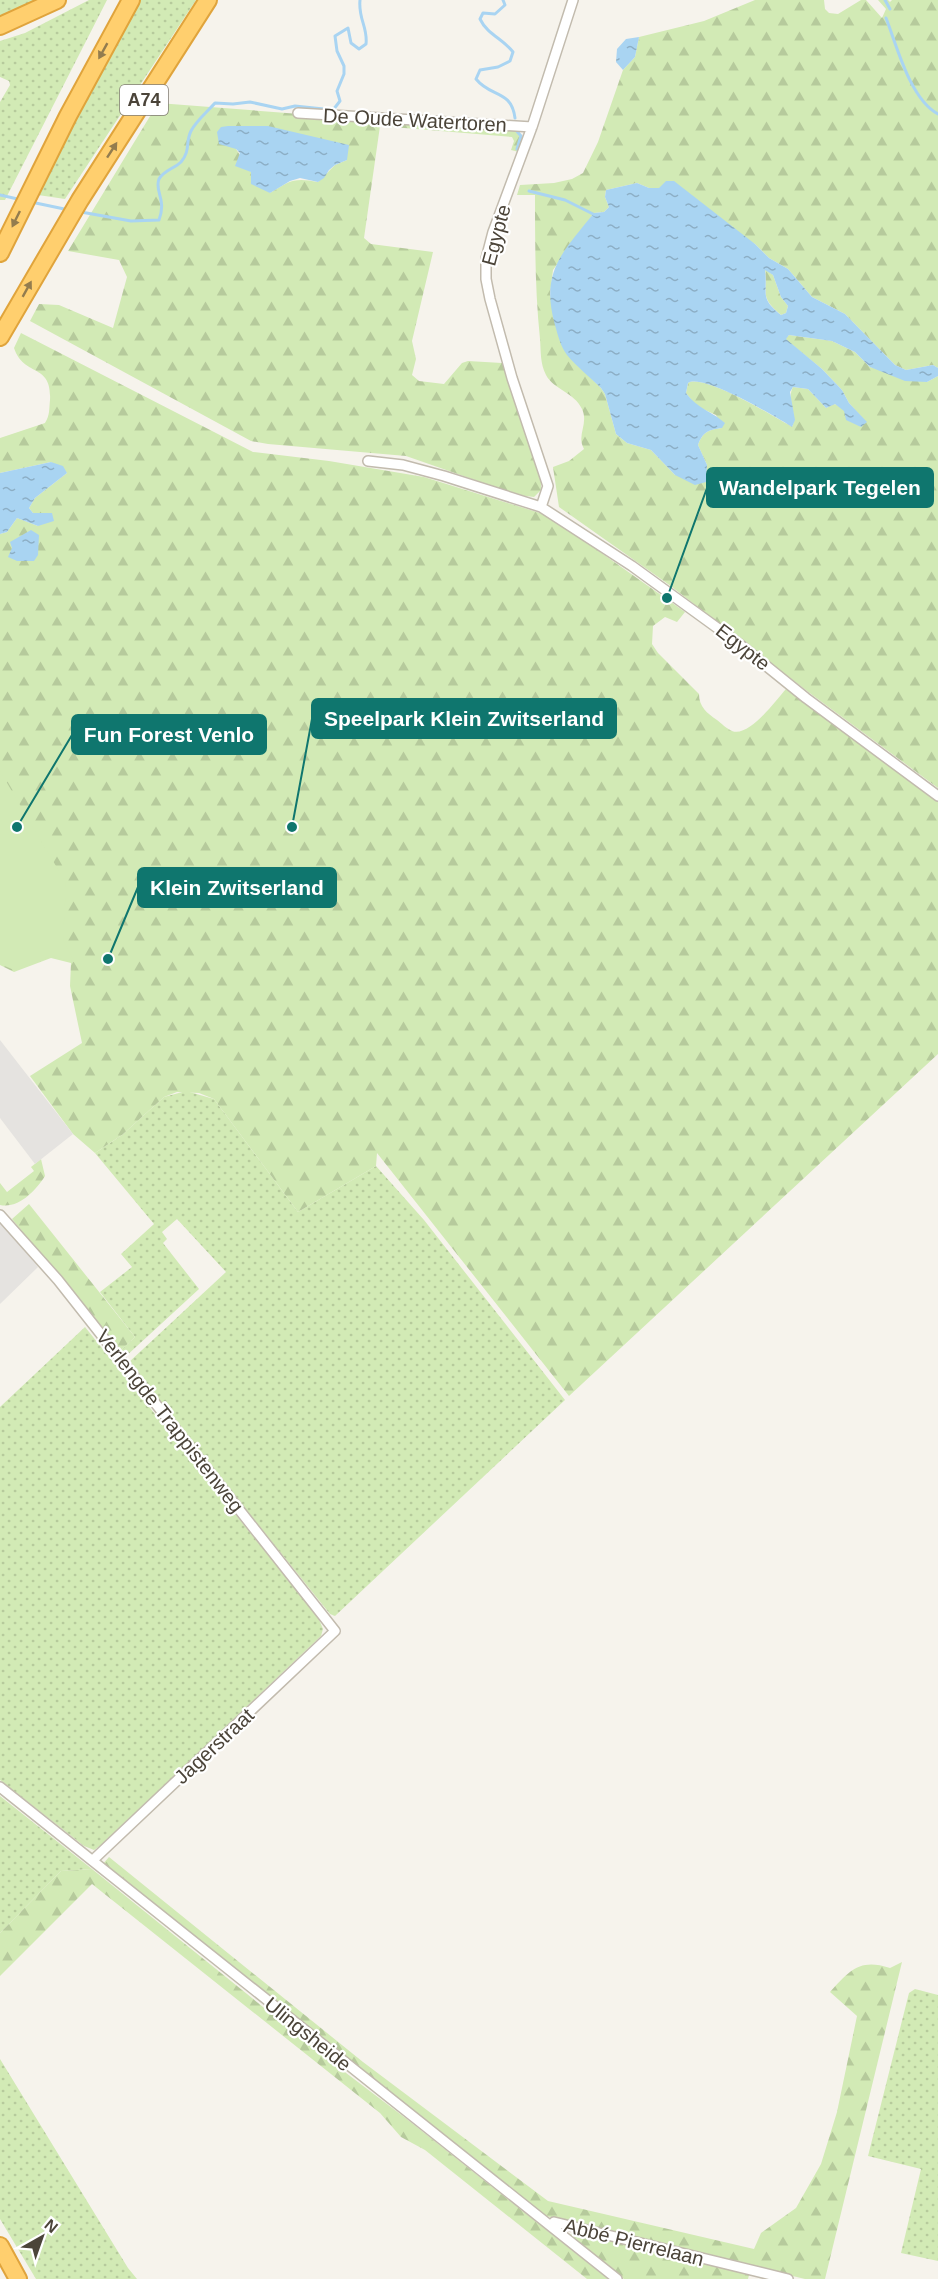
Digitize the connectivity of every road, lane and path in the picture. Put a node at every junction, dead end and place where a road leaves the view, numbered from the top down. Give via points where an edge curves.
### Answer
1 (57, 0) edge
2 (131, 0) edge
3 (208, 0) edge
4 (573, 0) edge
5 (0, 26) edge
6 (298, 113) dead end
7 (532, 127) junction
8 (1, 251) edge
9 (0, 337) edge
10 (368, 462) dead end
11 (542, 507) junction
12 (938, 795) edge
13 (0, 1215) edge
14 (335, 1631) joint
15 (0, 1787) edge
16 (93, 1860) junction
17 (551, 2226) junction
18 (0, 2246) edge
19 (18, 2279) edge
20 (617, 2279) edge
21 (788, 2279) edge

1 - 5 highway
2 -> 8 highway
9 -> 3 highway, A74 via 80,200
4 - 7 street, Egypte
6 - 7 street, De Oude Watertoren
7 - 11 street, Egypte via 493,232 486,279 512,378 546,478 547,494
10 - 11 street, Egypte via 414,468
11 - 12 street, Egypte via 729,636
13 - 14 street, Verlengde Trappistenweg via 58,1280
14 - 16 street, Jagerstraat
15 - 16 street, Ulingsheide
16 - 17 street, Ulingsheide
17 - 20 street, Ulingsheide
17 - 21 street, Abbé Pierrelaan via 554,2222
18 - 19 highway

